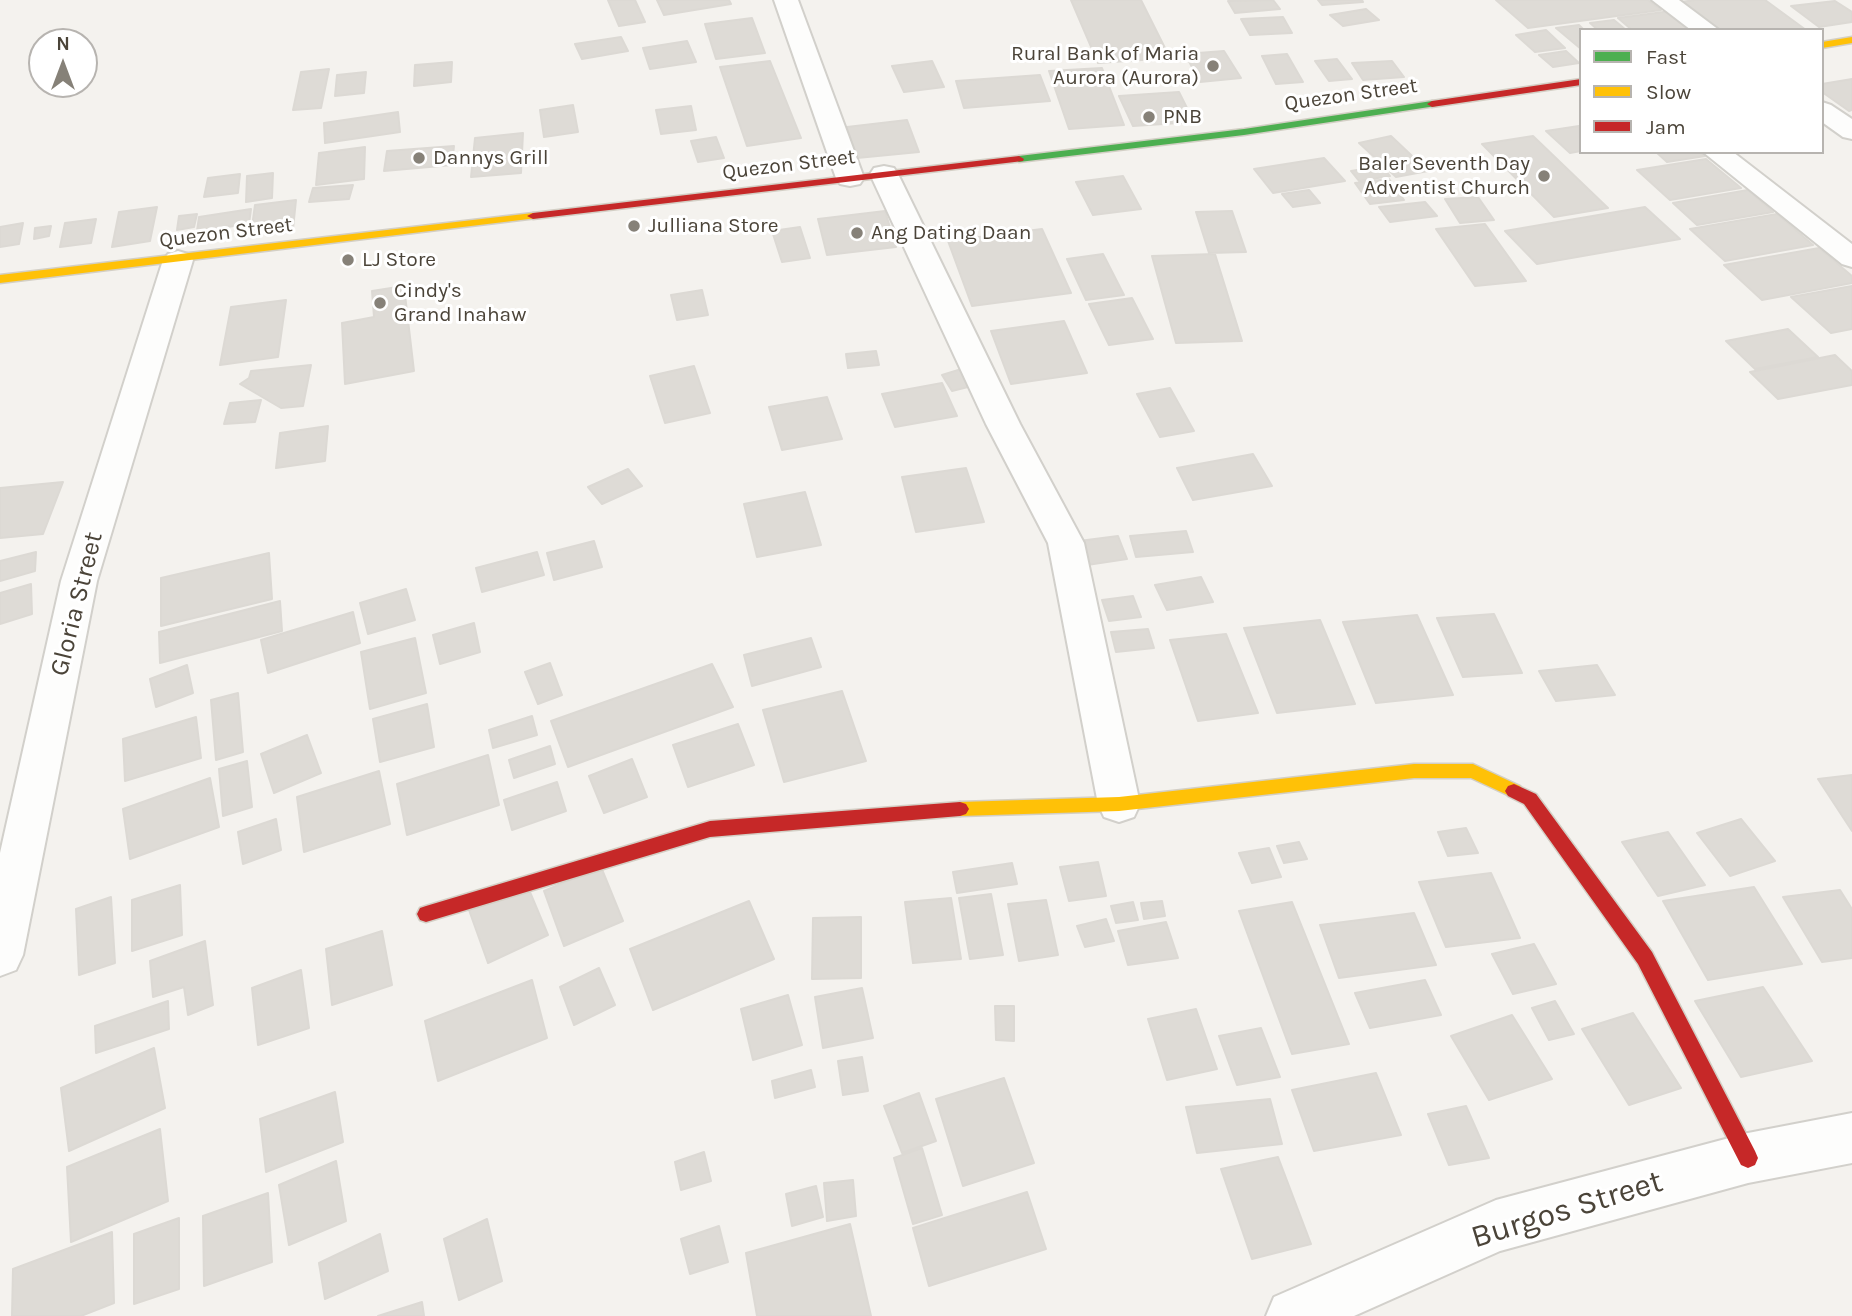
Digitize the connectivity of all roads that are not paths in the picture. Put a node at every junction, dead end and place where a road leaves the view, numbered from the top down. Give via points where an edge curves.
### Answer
1 (786, 0) edge
2 (1664, 0) edge
3 (1704, 28) edge
4 (1852, 40) edge
5 (1824, 45) edge
6 (1579, 82) edge
7 (1824, 111) edge
8 (1852, 131) edge
9 (1719, 154) edge
10 (884, 174) junction
11 (850, 178) junction
12 (1852, 258) edge
13 (178, 260) junction
14 (0, 279) edge
15 (1119, 804) junction
16 (426, 914) dead end
17 (0, 956) edge
18 (1852, 1138) edge
19 (1748, 1158) junction
20 (1293, 1316) edge

1 - 11 street
2 - 3 street
4 - 5 main road
6 - 10 main road, Quezon Street via 1244,132
7 - 8 street
9 - 12 street
10 - 11 main road, Quezon Street
10 - 15 street via 1003,424 1066,543
11 - 13 main road, Quezon Street
13 - 14 main road, Quezon Street
13 - 17 street, Gloria Street via 79,581
15 - 16 main road via 972,808 710,829
15 - 19 main road via 1414,771 1473,771 1530,799 1645,958
18 - 19 street, Burgos Street
19 - 20 street, Burgos Street via 1496,1226

